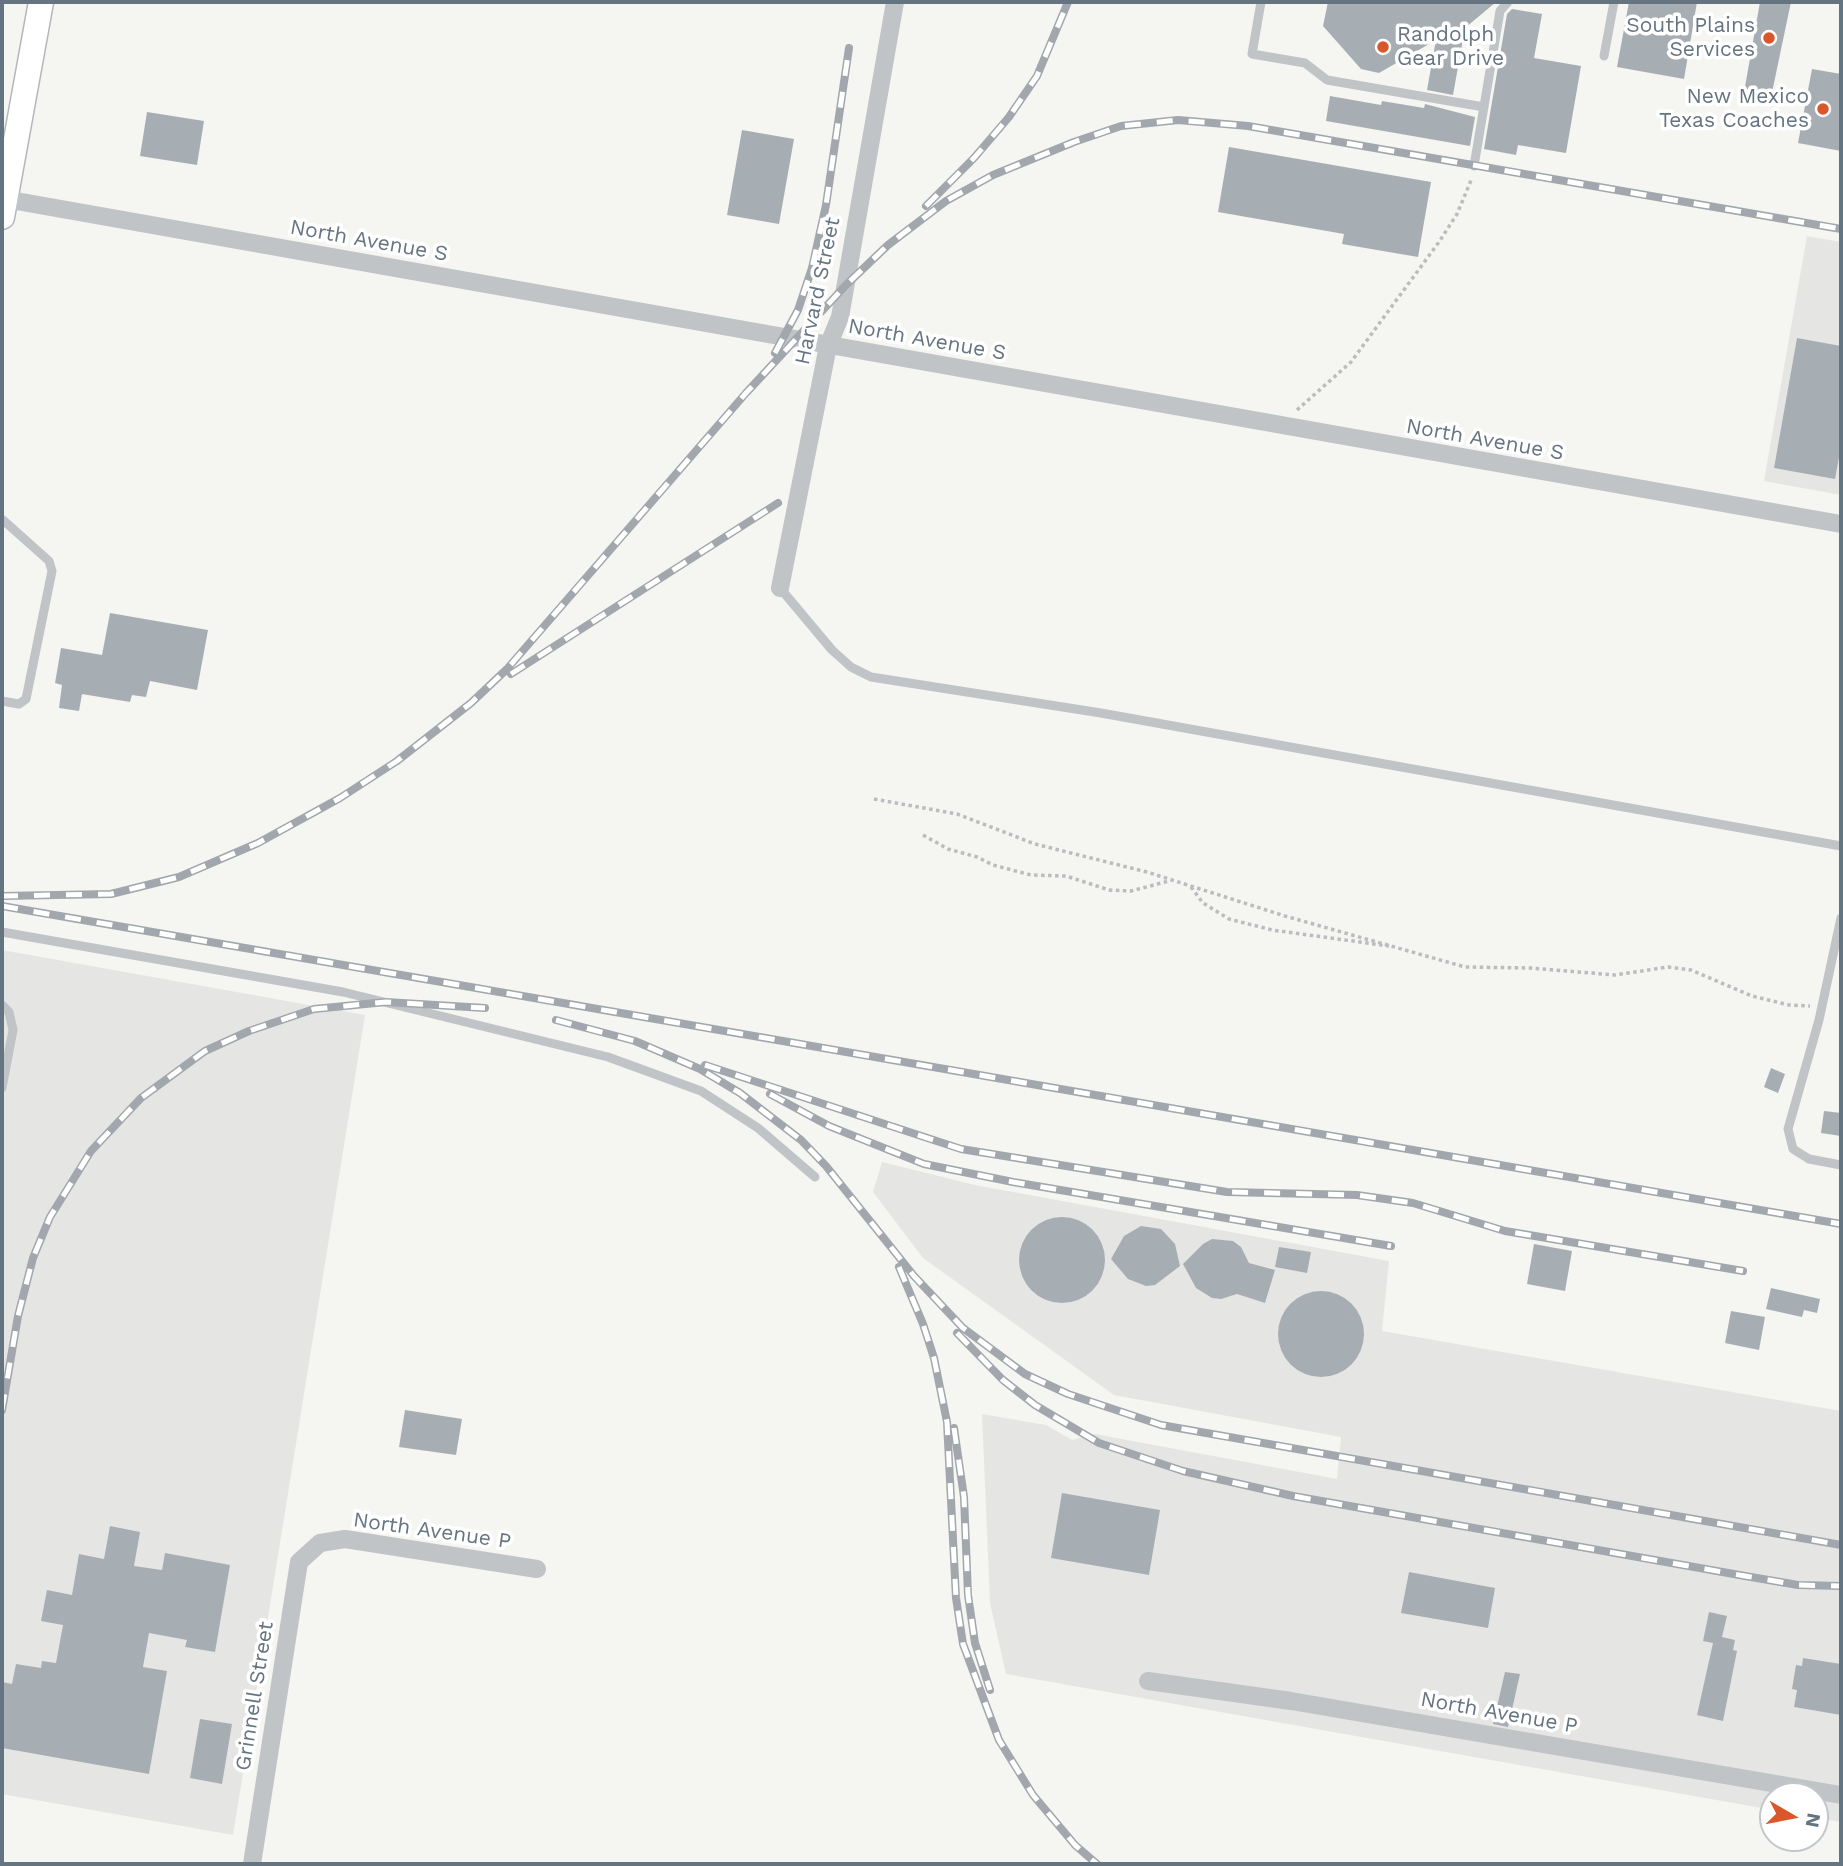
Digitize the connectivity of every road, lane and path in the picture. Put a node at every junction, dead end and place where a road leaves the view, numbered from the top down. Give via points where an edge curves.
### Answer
1 (41, 2) edge
2 (895, 2) edge
3 (1261, 2) edge
4 (1508, 2) edge
5 (1614, 2) edge
6 (1604, 56) dead end
7 (1484, 107) junction
8 (1474, 166) joint
9 (4, 208) edge
10 (828, 345) junction
11 (1276, 426) junction
12 (2, 519) edge
13 (1841, 524) edge
14 (780, 588) joint
15 (2, 701) edge
16 (874, 799) dead end
17 (923, 835) dead end
18 (1841, 846) edge
19 (1171, 880) junction
20 (1189, 885) junction
21 (1841, 918) edge
22 (2, 932) edge
23 (1402, 947) junction
24 (2, 1005) edge
25 (1822, 1007) junction
26 (2, 1088) edge
27 (1841, 1165) edge
28 (815, 1177) dead end
29 (320, 1543) joint
30 (537, 1569) dead end
31 (1148, 1681) dead end
32 (1841, 1795) edge
33 (252, 1864) edge

1 - 9 main road
2 - 10 street, Harvard Street via 846,285
3 - 7 lane via 1252,54 1305,63 1327,80
4 - 7 lane via 1500,11
5 - 6 lane
7 - 8 lane
8 - 11 path via 1457,214 1351,362
9 - 10 street, North Avenue S
10 - 11 street, North Avenue S
10 - 14 street, Harvard Street
11 - 13 street, North Avenue S
12 - 15 lane via 49,561 52,571 26,699 19,704
14 - 18 lane via 832,650 871,677 1101,713
16 - 19 path via 957,814 1035,844
17 - 19 path via 993,865 1031,875 1066,876 1109,890 1131,891
19 - 20 path
20 - 23 path
20 - 23 path via 1203,903 1229,919 1272,930
21 - 25 lane
22 - 28 lane via 343,992 608,1057 701,1091 758,1129
23 - 25 path via 1465,967 1615,975 1644,969 1691,970 1752,996
24 - 26 lane via 9,1012 13,1030
25 - 27 lane via 1788,1129 1793,1149 1809,1159
29 - 30 street, North Avenue P via 345,1539
29 - 33 street, Grinnell Street via 299,1562
31 - 32 street, North Avenue P

